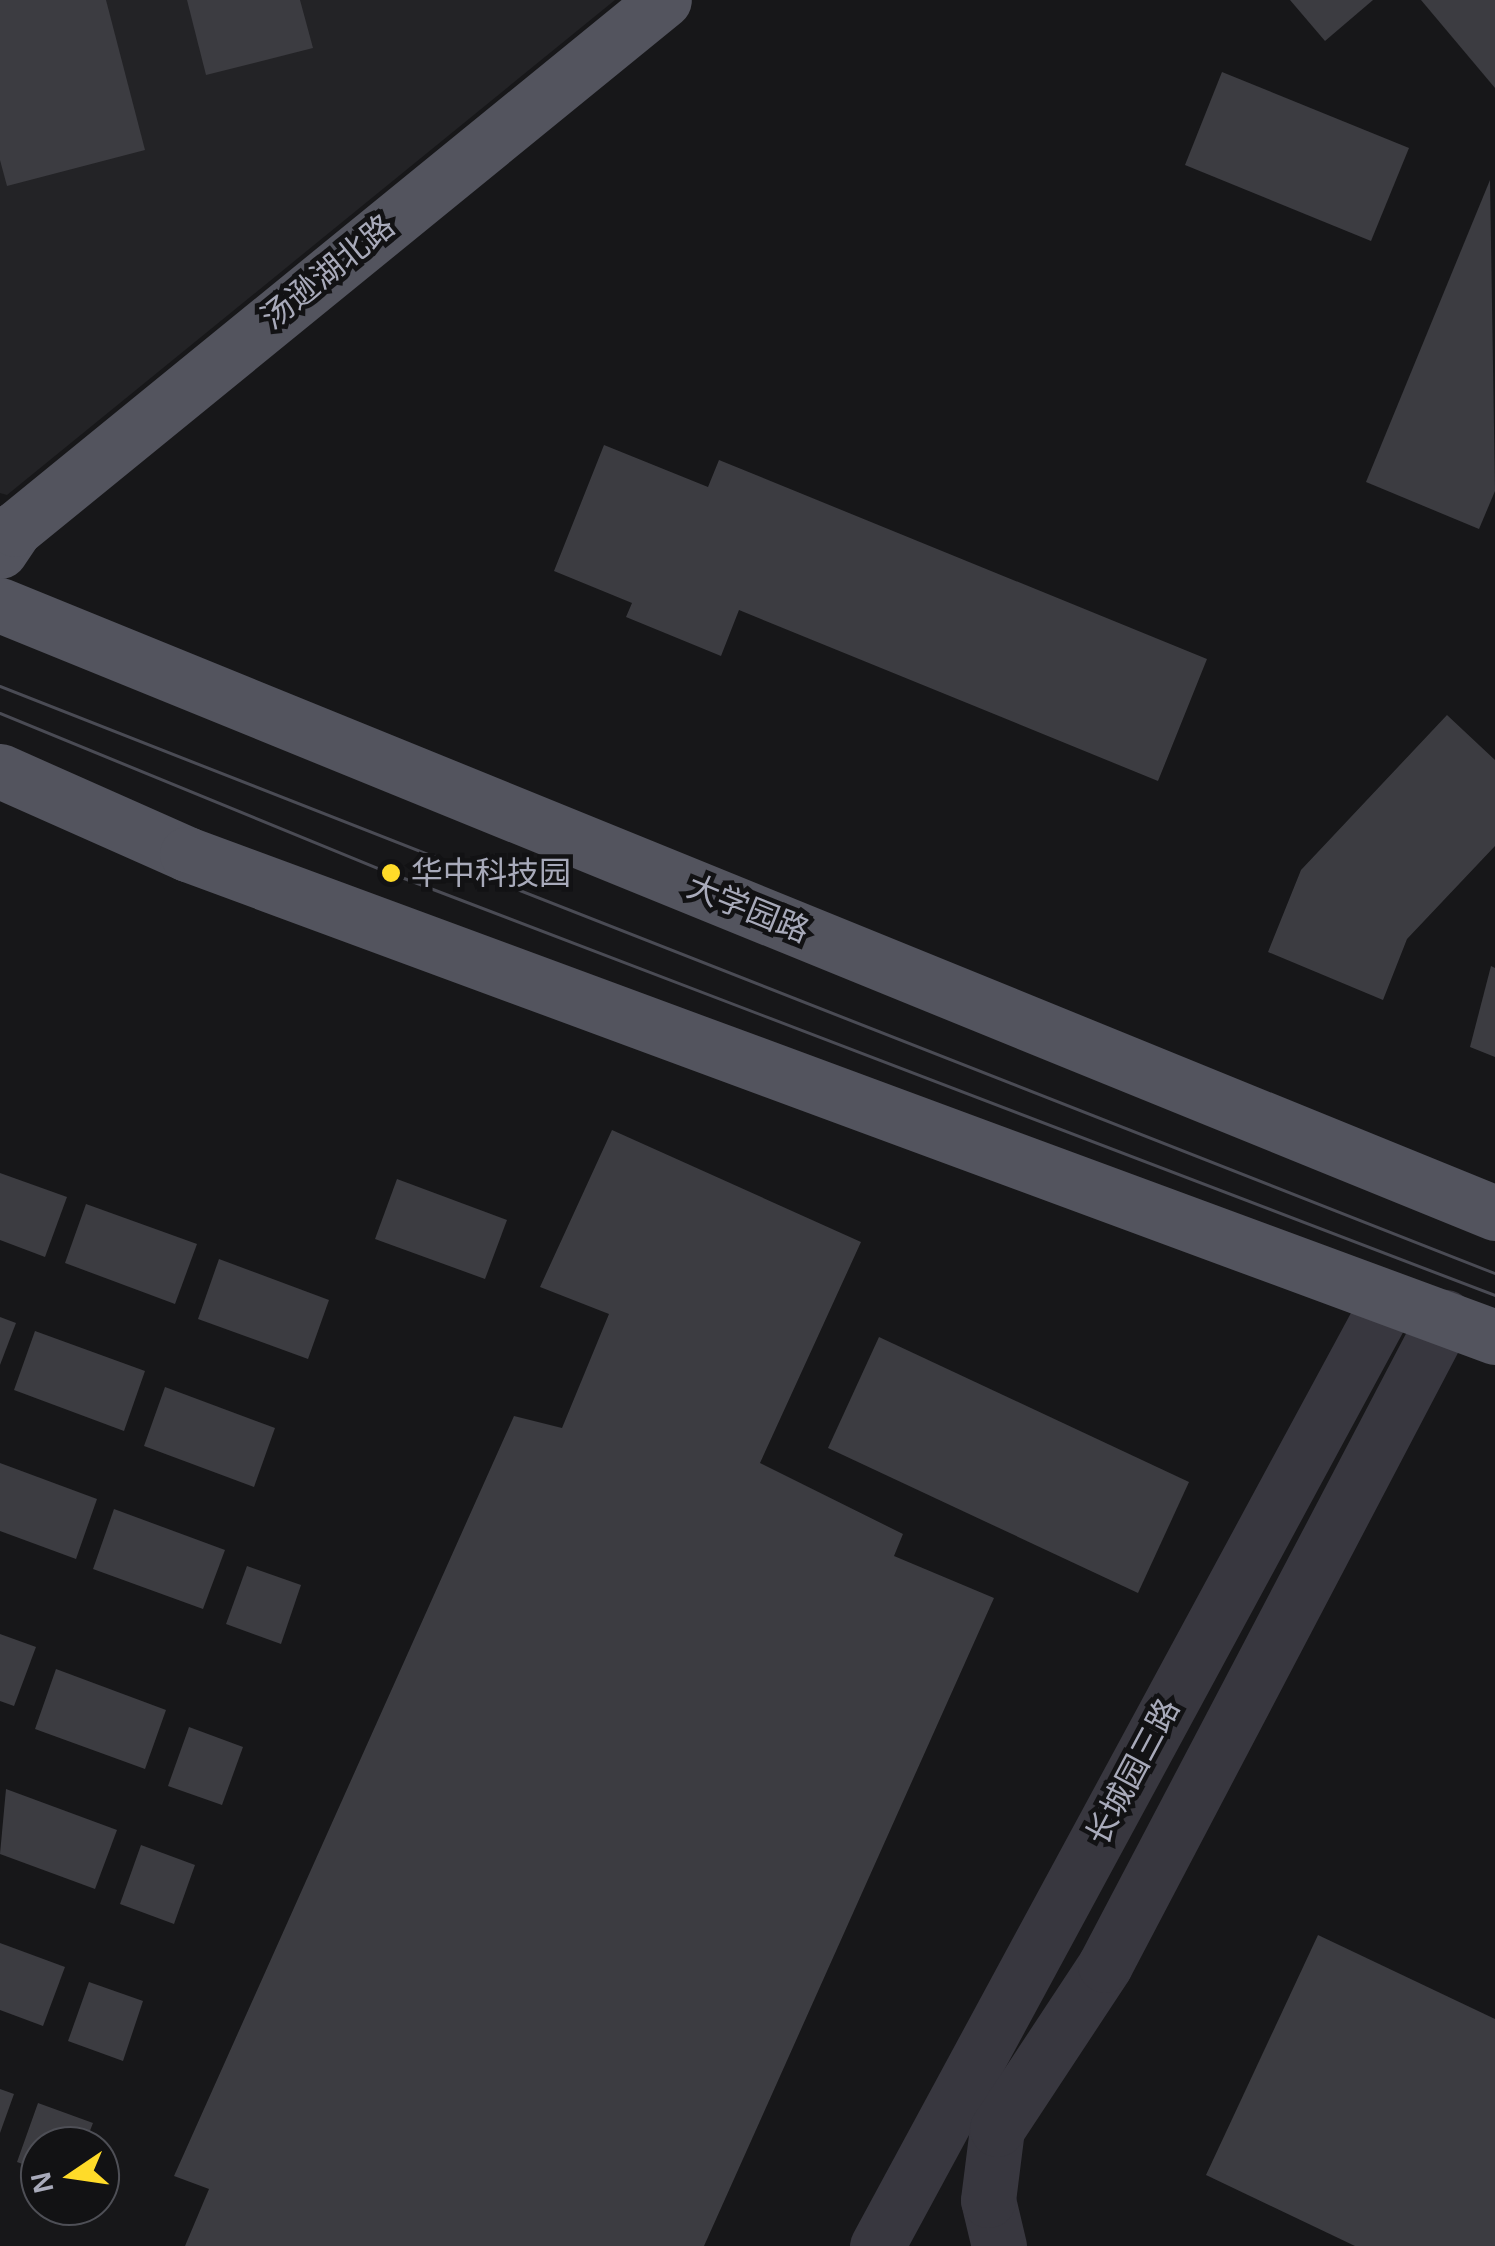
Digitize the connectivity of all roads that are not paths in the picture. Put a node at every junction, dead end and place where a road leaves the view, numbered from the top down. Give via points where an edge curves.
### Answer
1 (664, 0) edge
2 (0, 551) edge
3 (0, 605) edge
4 (0, 771) edge
5 (1495, 1212) edge
6 (1389, 1299) junction
7 (1445, 1317) junction
8 (1495, 1338) edge
9 (877, 2246) edge
10 (999, 2246) edge

1 - 2 main road, 汤逊湖北路 via 15,529
3 - 5 main road, 大学园路
4 - 6 main road via 187,854
6 - 7 main road
6 - 9 street, 长城园三路
7 - 8 main road
7 - 10 street, 长城园三路 via 1105,1964 997,2129 988,2200

